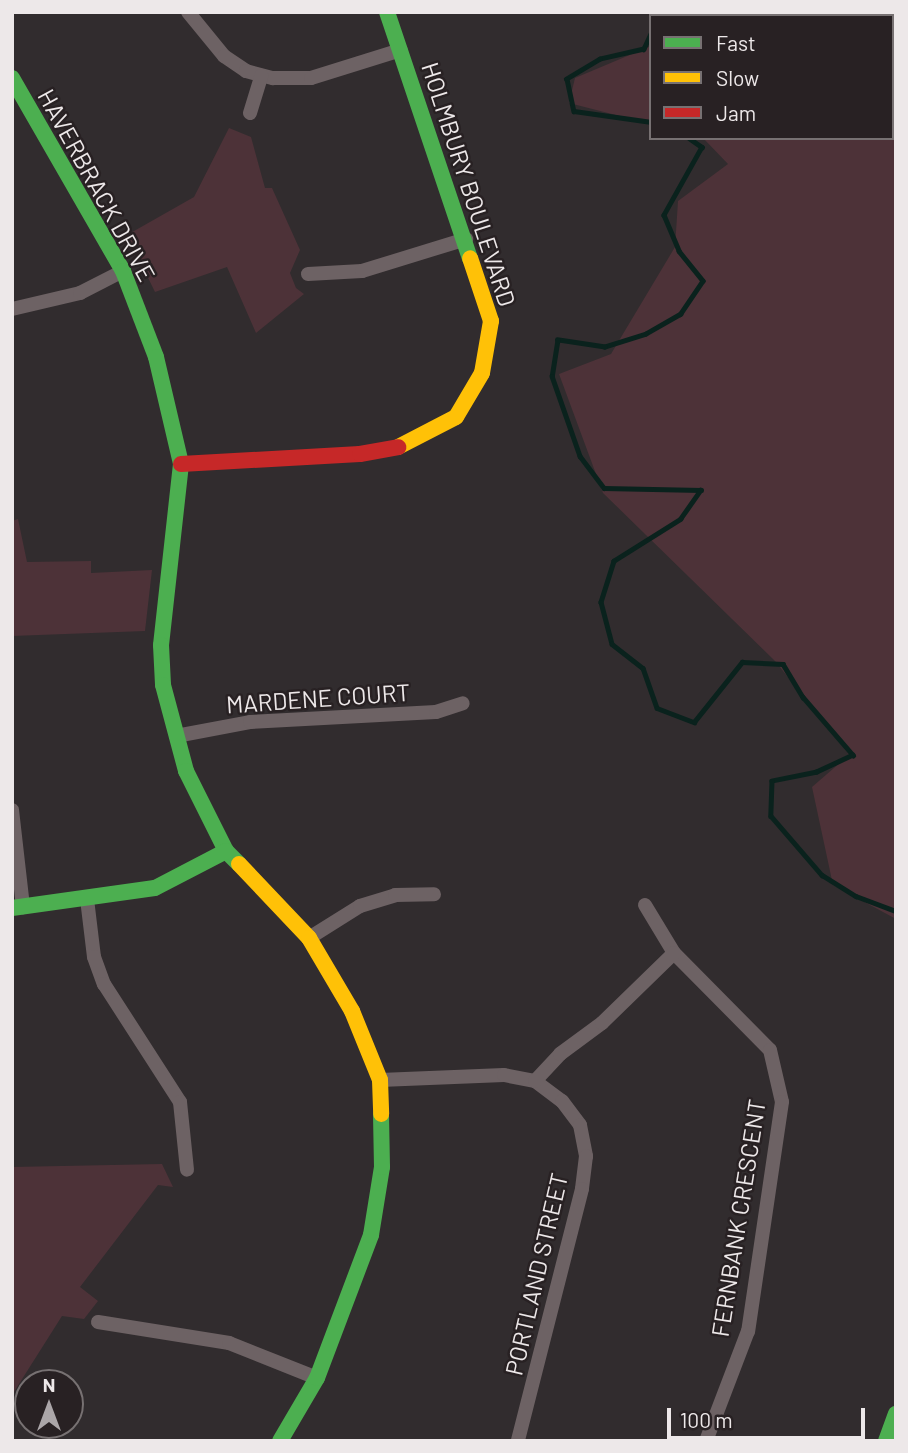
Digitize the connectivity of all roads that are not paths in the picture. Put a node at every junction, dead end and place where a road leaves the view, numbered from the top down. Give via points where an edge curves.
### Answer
1 (188, 12) edge
2 (387, 12) edge
3 (401, 50) junction
4 (261, 76) junction
5 (15, 88) edge
6 (250, 113) dead end
7 (466, 239) junction
8 (123, 271) junction
9 (308, 274) dead end
10 (12, 309) edge
11 (181, 464) junction
12 (463, 703) dead end
13 (176, 736) junction
14 (12, 810) edge
15 (226, 850) junction
16 (434, 894) dead end
17 (87, 899) junction
18 (645, 905) dead end
19 (18, 907) edge
20 (309, 938) junction
21 (674, 953) junction
22 (380, 1080) junction
23 (535, 1081) junction
24 (187, 1170) dead end
25 (98, 1322) dead end
26 (317, 1378) junction
27 (896, 1414) edge
28 (280, 1441) edge
29 (518, 1441) edge
30 (706, 1441) edge
31 (886, 1441) edge

1 - 4 street via 213,47 234,64
2 - 3 main road, HOLMBURY BOULEVARD
3 - 4 street via 311,78
3 - 7 main road, HOLMBURY BOULEVARD
4 - 6 street
5 - 8 main road, HAVERBRACK DRIVE
7 - 9 street via 362,271
7 - 11 main road, HOLMBURY BOULEVARD via 491,321 482,373 456,417 409,445 360,454
8 - 10 street via 80,293
8 - 11 main road, HAVERBRACK DRIVE via 156,357
11 - 13 main road, HAVERBRACK DRIVE via 161,645 163,685
12 - 13 street, MARDENE COURT via 436,712 250,722
13 - 15 main road, HAVERBRACK DRIVE via 186,771
14 - 19 street
15 - 17 main road via 155,888
15 - 20 main road, HAVERBRACK DRIVE
16 - 20 street via 395,895 360,906
17 - 19 main road
17 - 24 street via 94,957 104,984 180,1102
18 - 21 street, FERNBANK CRESCENT
20 - 22 main road, HAVERBRACK DRIVE via 352,1011
21 - 23 street
21 - 30 street, FERNBANK CRESCENT via 770,1050 782,1102 748,1331
22 - 23 street, PORTLAND STREET via 504,1075
22 - 26 main road, HAVERBRACK DRIVE via 382,1167 371,1235
23 - 29 street, PORTLAND STREET via 562,1101 580,1125 586,1156 582,1188
25 - 26 street via 229,1343
26 - 28 main road, HAVERBRACK DRIVE
27 - 31 main road

